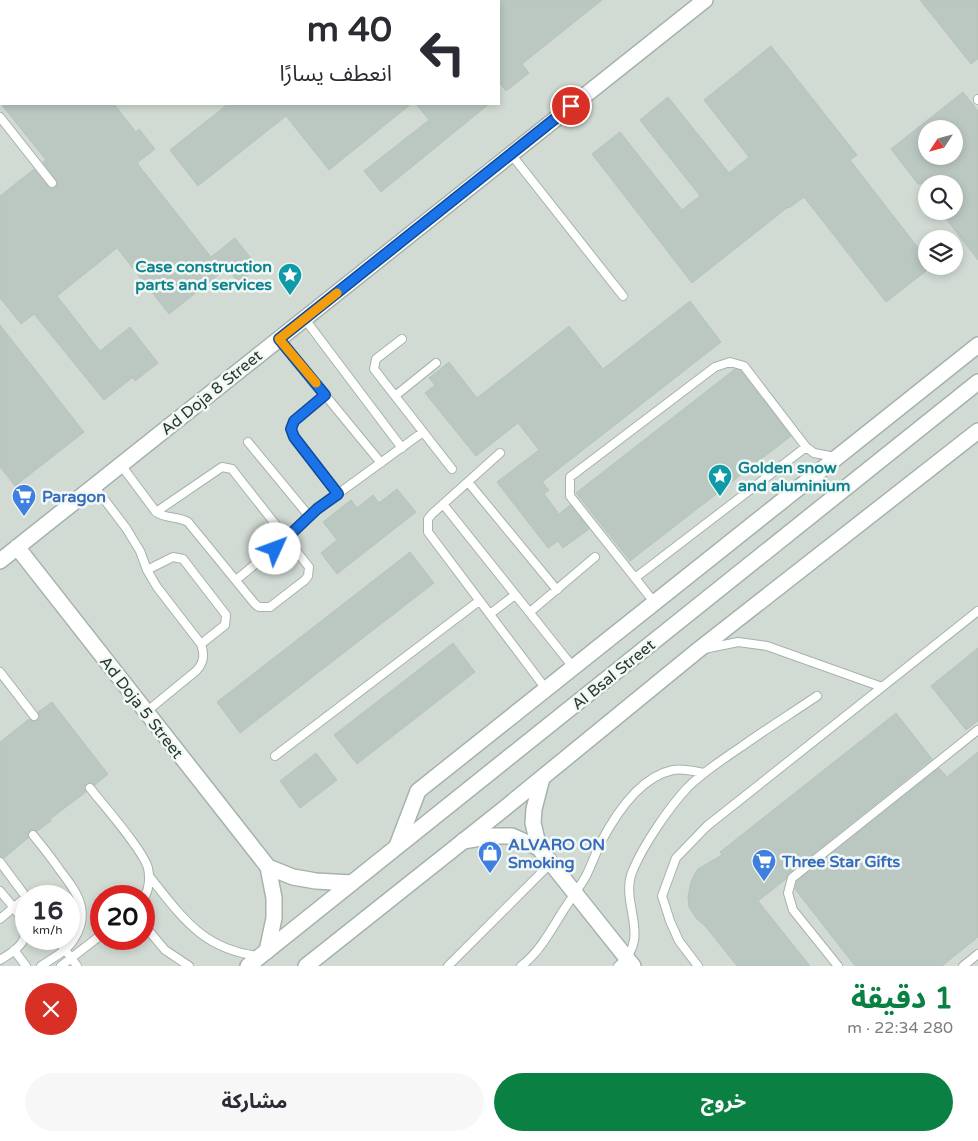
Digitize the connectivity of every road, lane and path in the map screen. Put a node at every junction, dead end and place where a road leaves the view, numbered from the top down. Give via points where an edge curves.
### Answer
1 (705, 0) edge
2 (0, 117) edge
3 (512, 154) junction
4 (52, 183) dead end
5 (623, 296) dead end
6 (304, 318) junction
7 (402, 338) dead end
8 (279, 339) junction
9 (978, 345) edge
10 (436, 363) dead end
11 (978, 382) edge
12 (325, 395) junction
13 (395, 396) junction
14 (978, 431) edge
15 (423, 432) junction
16 (248, 442) dead end
17 (806, 447) junction
18 (402, 448) junction
19 (500, 453) dead end
20 (835, 457) junction
21 (381, 463) junction
22 (121, 465) junction
23 (452, 469) dead end
24 (468, 482) junction
25 (94, 486) junction
26 (338, 494) junction
27 (444, 504) junction
28 (156, 512) junction
29 (309, 516) junction
30 (287, 538) junction
31 (17, 547) junction
32 (595, 557) dead end
33 (0, 561) edge
34 (147, 570) junction
35 (635, 578) junction
36 (236, 580) junction
37 (557, 590) junction
38 (515, 595) junction
39 (479, 600) junction
40 (654, 602) junction
41 (978, 611) edge
42 (530, 612) junction
43 (490, 614) junction
44 (201, 644) junction
45 (697, 651) junction
46 (573, 667) junction
47 (0, 672) edge
48 (3, 683) edge
49 (882, 686) junction
50 (546, 689) junction
51 (817, 696) dead end
52 (146, 712) junction
53 (34, 716) dead end
54 (978, 730) edge
55 (275, 756) dead end
56 (704, 773) junction
57 (542, 778) junction
58 (90, 788) dead end
59 (33, 835) dead end
60 (463, 841) junction
61 (397, 846) junction
62 (539, 848) junction
63 (0, 862) edge
64 (551, 863) junction
65 (268, 867) junction
66 (149, 876) junction
67 (352, 883) junction
68 (17, 885) edge
69 (71, 885) edge
70 (148, 885) edge
71 (0, 891) edge
72 (575, 892) junction
73 (80, 900) edge
74 (13, 908) junction
75 (0, 919) edge
76 (80, 928) edge
77 (155, 938) edge
78 (90, 943) edge
79 (14, 950) junction
80 (65, 950) joint
81 (263, 954) junction
82 (978, 954) edge
83 (71, 958) junction
84 (0, 960) edge
85 (626, 964) edge
86 (26, 966) edge
87 (41, 966) edge
88 (61, 966) edge
89 (77, 966) edge
90 (188, 966) edge
91 (248, 966) edge
92 (306, 966) edge
93 (448, 966) edge
94 (521, 966) edge
95 (698, 966) edge
96 (838, 966) edge
97 (962, 966) edge

1 - 3 street, Ad Doja 8 Street
2 - 4 lane
3 - 5 lane
3 - 6 street, Ad Doja 8 Street
6 - 8 street, Ad Doja 8 Street
6 - 18 lane
7 - 13 lane via 374,362 374,369
8 - 12 lane
8 - 22 street, Ad Doja 8 Street
9 - 20 street
10 - 13 lane
11 - 61 street, Al Bsal Street
12 - 21 lane
12 - 26 lane via 294,421 291,429
13 - 15 lane
14 - 45 street
15 - 18 lane
15 - 23 lane
16 - 29 lane
17 - 20 lane via 814,453
17 - 35 lane
17 - 35 lane via 744,366 730,362 715,367 570,477 570,496
18 - 21 lane
19 - 24 lane
20 - 40 street
21 - 26 lane
22 - 25 street, Ad Doja 8 Street
22 - 28 lane
24 - 27 lane
24 - 37 lane
25 - 31 street, Ad Doja 8 Street
25 - 34 lane via 126,528
26 - 29 lane
27 - 38 lane
27 - 39 lane via 428,519 428,532
28 - 30 lane via 217,469 227,467 236,472
28 - 36 lane via 165,518 191,524
29 - 30 lane
30 - 36 lane
30 - 36 lane via 309,567 305,580 265,608 255,604
31 - 33 street, Ad Doja 8 Street
31 - 52 street, Ad Doja 5 Street
32 - 37 lane
34 - 44 lane
34 - 44 lane via 173,557 183,559 226,615 225,624
35 - 40 lane
37 - 42 lane
38 - 42 lane
38 - 43 lane
39 - 43 lane
39 - 55 lane
40 - 46 street
41 - 49 lane
42 - 46 lane
43 - 50 lane
44 - 52 lane via 204,652 201,666
45 - 49 lane via 738,642 767,646
45 - 57 street
46 - 50 street
47 - 48 lane
48 - 53 lane
49 - 95 lane via 707,826 676,858 662,896 679,941
50 - 61 street via 418,792
51 - 56 lane
52 - 65 street, Ad Doja 5 Street
54 - 96 lane via 792,878 788,893 793,910
56 - 72 lane via 689,769 673,770 636,791 619,812
56 - 85 lane via 674,805 644,848 632,873 630,894 635,944
57 - 60 street
57 - 62 street via 533,823
58 - 66 lane via 144,857
59 - 69 lane
60 - 62 street via 512,836
60 - 92 street
61 - 67 street, Al Bsal Street
62 - 64 street
63 - 68 lane
64 - 72 street
64 - 93 lane
65 - 67 street, Ad Doja 5 Street via 293,877
65 - 81 street, Ad Doja 5 Street via 274,918
66 - 70 lane
66 - 81 lane via 204,937 230,950
67 - 81 street, Al Bsal Street
71 - 74 lane
72 - 85 street
72 - 94 lane via 533,955
73 - 76 lane
74 - 75 lane
74 - 79 lane via 22,919 25,931 22,942
77 - 90 lane via 165,950
78 - 83 lane
79 - 84 lane
79 - 86 lane
80 - 83 lane
80 - 87 lane
81 - 91 street, Al Bsal Street
82 - 97 lane
83 - 88 lane
83 - 89 lane

